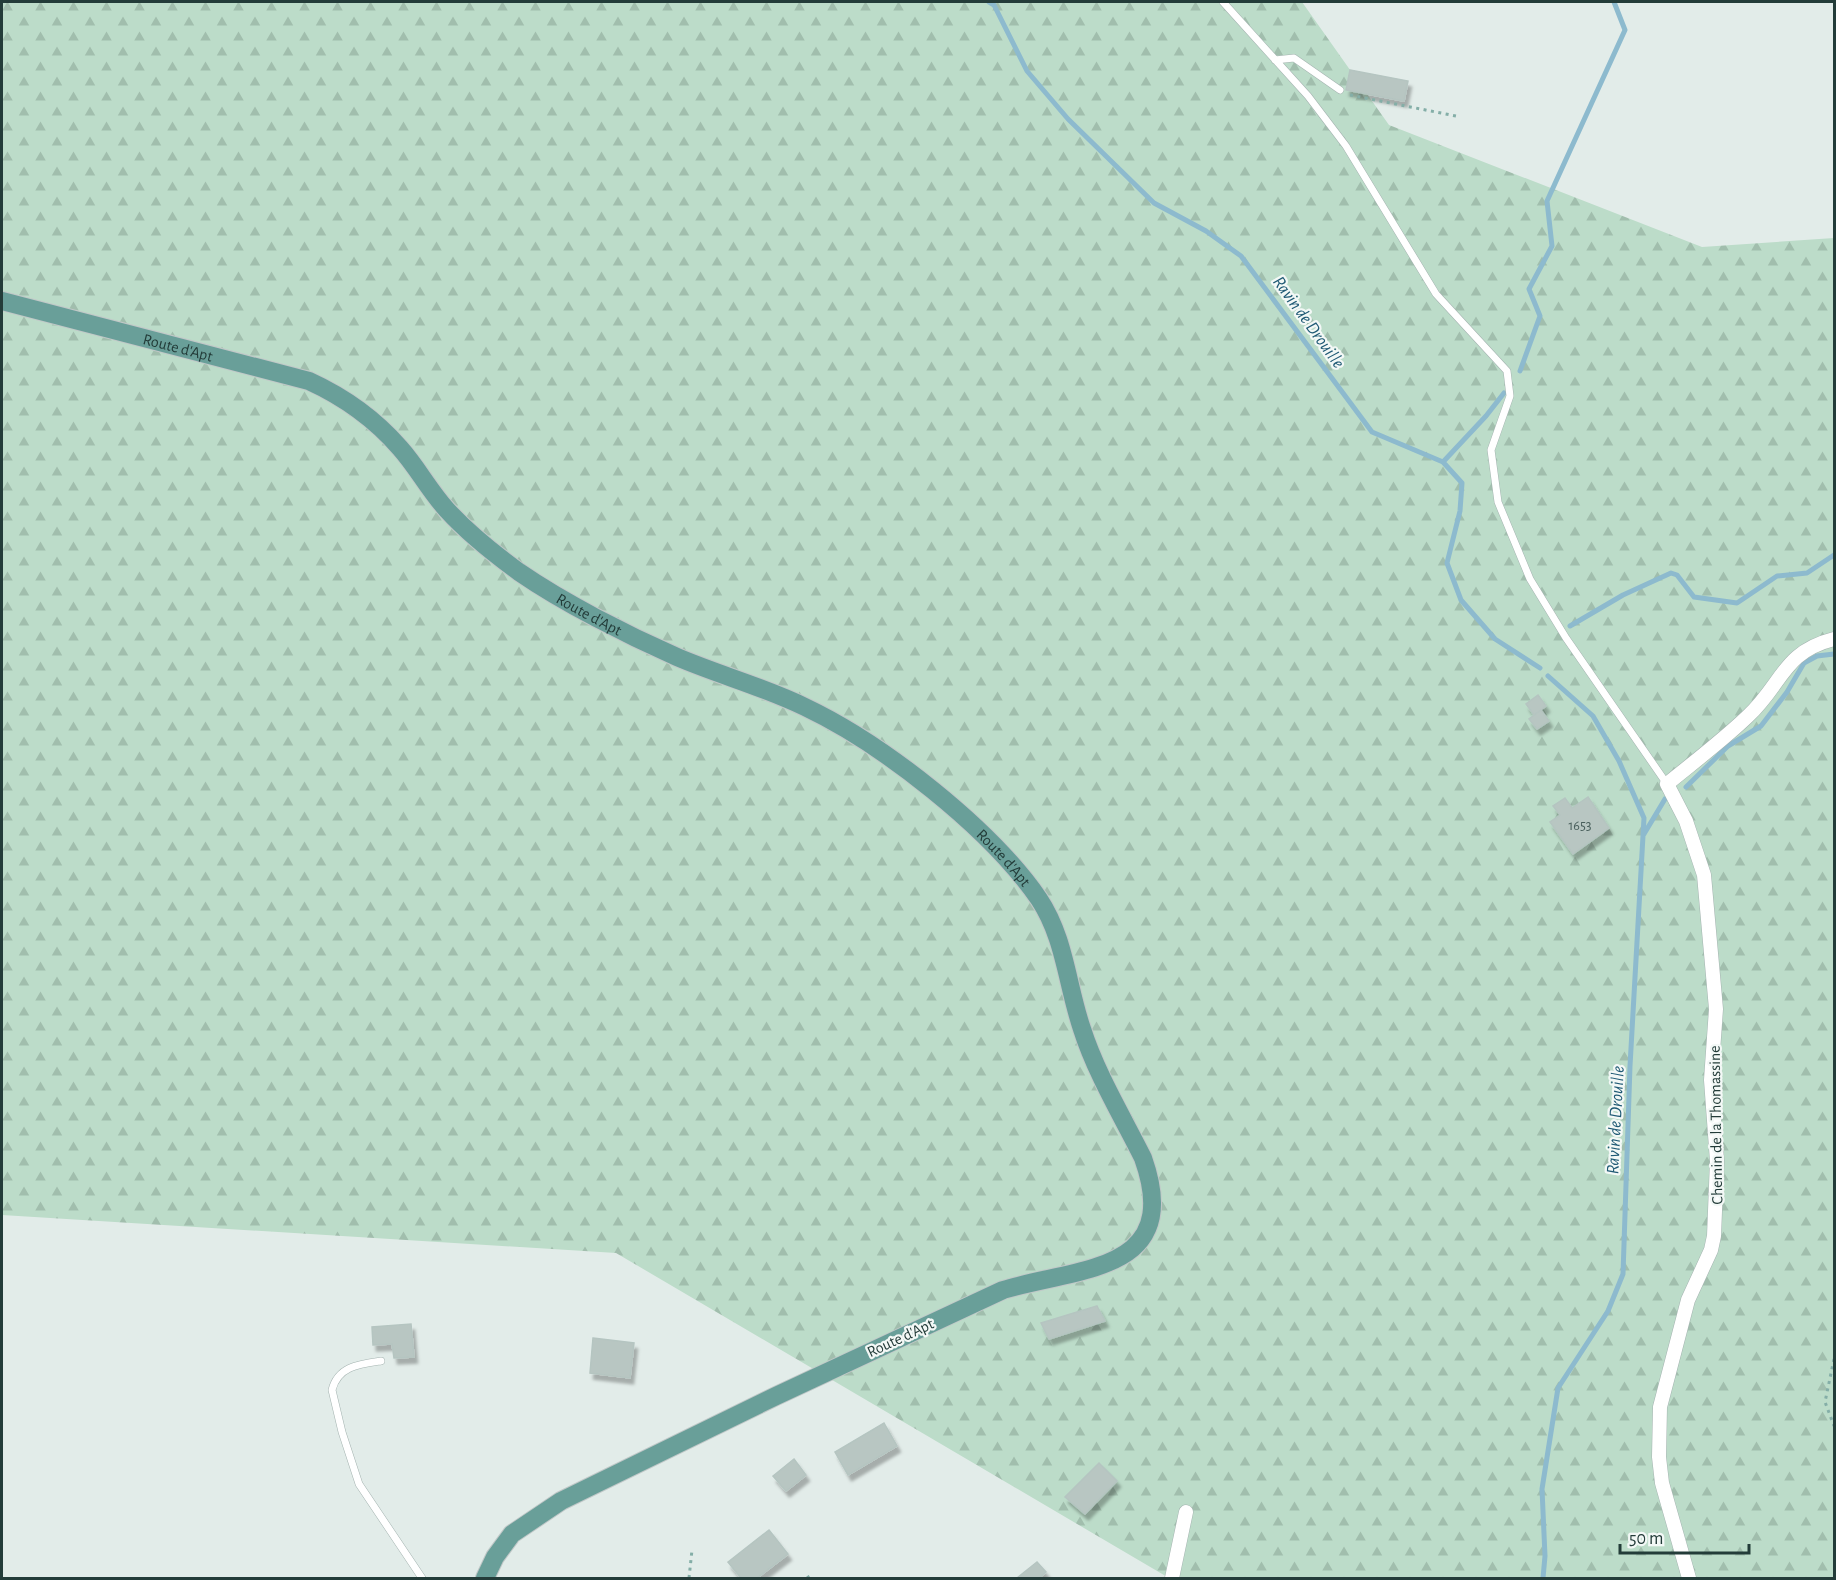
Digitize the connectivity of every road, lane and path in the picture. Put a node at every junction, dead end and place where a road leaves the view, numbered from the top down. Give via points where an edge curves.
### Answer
1 (1223, 2) edge
2 (1275, 60) junction
3 (1340, 90) joint
4 (1456, 116) dead end
5 (2, 301) edge
6 (1834, 639) edge
7 (1667, 784) junction
8 (1834, 1359) edge
9 (381, 1361) dead end
10 (1834, 1426) edge
11 (1186, 1512) dead end
12 (692, 1550) dead end
13 (422, 1578) edge
14 (484, 1578) edge
15 (688, 1578) edge
16 (1172, 1578) edge
17 (1689, 1578) edge

1 - 2 lane
2 - 3 lane via 1294,58
2 - 7 lane via 1346,146 1436,294 1507,371 1510,396 1491,450 1498,502 1530,579
3 - 4 path
5 - 14 main road, Route d'Apt via 309,381 340,395 370,417 399,447 470,534 522,573 579,608 676,657 804,706 910,772 986,840 1048,914 1065,958 1082,1030 1143,1158 1154,1210 1141,1240 1122,1257 1003,1290 561,1501 512,1534
6 - 7 street via 1799,654 1757,707
7 - 17 street, Chemin de la Thomassine via 1686,821 1704,875 1716,1009 1711,1080 1717,1161 1714,1236 1688,1300 1660,1407 1662,1483
8 - 10 path via 1825,1402
9 - 13 lane via 342,1371 332,1390 359,1484
11 - 16 street
12 - 15 path

